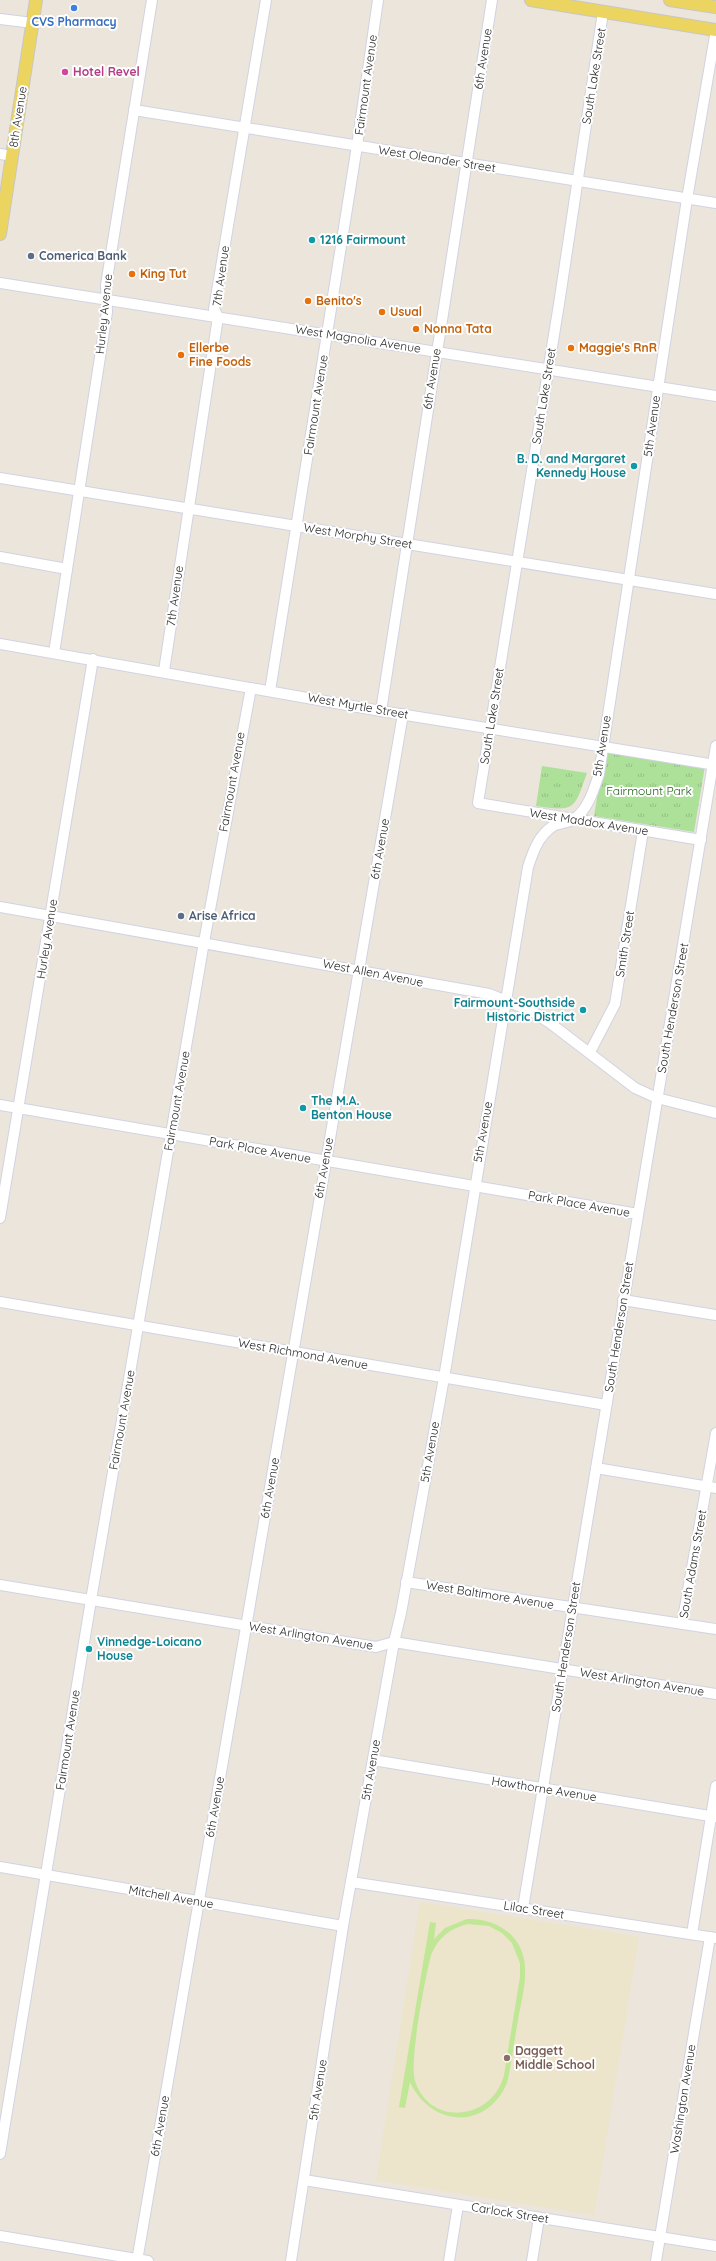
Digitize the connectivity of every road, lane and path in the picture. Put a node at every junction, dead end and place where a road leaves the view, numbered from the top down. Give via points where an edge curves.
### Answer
1 (36, 0) edge
2 (152, 0) edge
3 (266, 0) edge
4 (378, 0) edge
5 (492, 0) edge
6 (532, 0) edge
7 (670, 0) edge
8 (716, 7) edge
9 (604, 12) junction
10 (0, 18) edge
11 (33, 24) junction
12 (716, 30) edge
13 (134, 110) junction
14 (244, 128) junction
15 (357, 146) junction
16 (0, 154) edge
17 (12, 156) junction
18 (467, 163) junction
19 (577, 180) junction
20 (687, 199) junction
21 (716, 203) edge
22 (0, 234) edge
23 (0, 283) edge
24 (106, 300) junction
25 (218, 317) junction
26 (328, 335) junction
27 (436, 352) junction
28 (548, 370) junction
29 (658, 387) junction
30 (716, 396) edge
31 (0, 478) edge
32 (79, 491) junction
33 (188, 508) junction
34 (297, 526) junction
35 (406, 544) junction
36 (0, 557) edge
37 (517, 562) junction
38 (67, 569) junction
39 (629, 580) junction
40 (716, 594) edge
41 (0, 644) edge
42 (54, 653) junction
43 (93, 659) junction
44 (164, 671) junction
45 (251, 688) junction
46 (270, 691) junction
47 (381, 711) junction
48 (403, 714) junction
49 (490, 728) junction
50 (602, 745) junction
51 (716, 746) edge
52 (715, 764) edge
53 (478, 803) joint
54 (574, 819) junction
55 (643, 831) junction
56 (701, 840) junction
57 (0, 907) edge
58 (50, 916) junction
59 (204, 942) junction
60 (359, 970) junction
61 (506, 1000) junction
62 (590, 1052) junction
63 (657, 1098) junction
64 (0, 1105) edge
65 (19, 1108) junction
66 (716, 1113) edge
67 (171, 1134) junction
68 (325, 1161) junction
69 (474, 1186) junction
70 (638, 1214) junction
71 (0, 1218) edge
72 (623, 1300) junction
73 (0, 1302) edge
74 (716, 1315) edge
75 (138, 1326) junction
76 (293, 1352) junction
77 (444, 1378) junction
78 (606, 1405) junction
79 (716, 1433) edge
80 (596, 1468) junction
81 (712, 1487) edge
82 (406, 1582) junction
83 (0, 1585) edge
84 (91, 1600) junction
85 (573, 1607) junction
86 (682, 1624) junction
87 (246, 1626) junction
88 (716, 1629) edge
89 (394, 1642) junction
90 (563, 1669) junction
91 (716, 1694) edge
92 (372, 1760) junction
93 (716, 1786) edge
94 (543, 1788) junction
95 (714, 1816) edge
96 (0, 1867) edge
97 (46, 1875) junction
98 (351, 1882) junction
99 (199, 1901) junction
100 (523, 1908) junction
101 (343, 1926) junction
102 (692, 1934) junction
103 (713, 1938) edge
104 (0, 2154) edge
105 (304, 2180) junction
106 (458, 2205) junction
107 (539, 2218) junction
108 (0, 2236) edge
109 (660, 2237) junction
110 (716, 2246) edge
111 (137, 2260) edge
112 (148, 2261) edge
113 (291, 2261) edge
114 (449, 2261) edge
115 (532, 2261) edge
116 (656, 2261) edge

1 - 11 main road, 8th Avenue
2 - 13 street, Hurley Avenue
3 - 14 street, 7th Avenue
4 - 15 street, Fairmount Avenue
5 - 18 street, 6th Avenue
6 - 9 main road
7 - 8 main road
9 - 12 main road
9 - 19 street, South Lake Street
10 - 11 street
11 - 17 main road, 8th Avenue
12 - 20 street, 5th Avenue
13 - 14 street, West Oleander Street
13 - 24 street, Hurley Avenue via 106,285
14 - 15 street, West Oleander Street
14 - 25 street, 7th Avenue via 214,309
15 - 18 street, West Oleander Street
15 - 26 street, Fairmount Avenue
16 - 17 street
17 - 22 main road, 8th Avenue
18 - 19 street, West Oleander Street
18 - 27 street, 6th Avenue
19 - 20 street, West Oleander Street
19 - 28 street, South Lake Street
20 - 21 street, West Oleander Street
20 - 29 street, 5th Avenue
23 - 24 street, West Magnolia Avenue
24 - 25 street, West Magnolia Avenue
24 - 32 street, Hurley Avenue via 107,312
25 - 26 street, West Magnolia Avenue
25 - 33 street, 7th Avenue
26 - 27 street, West Magnolia Avenue
26 - 34 street, Fairmount Avenue
27 - 28 street, West Magnolia Avenue
27 - 35 street, 6th Avenue
28 - 29 street, West Magnolia Avenue
28 - 37 street, South Lake Street
29 - 30 street, West Magnolia Avenue
29 - 39 street, 5th Avenue
31 - 32 street, West Morphy Street
32 - 33 street, West Morphy Street
32 - 38 street, Hurley Avenue
33 - 34 street, West Morphy Street
33 - 44 street, 7th Avenue
34 - 35 street, West Morphy Street
34 - 46 street, Fairmount Avenue
35 - 37 street, West Morphy Street
35 - 47 street, 6th Avenue
36 - 38 street
37 - 39 street, West Morphy Street
37 - 49 street, South Lake Street
38 - 42 street, Hurley Avenue
39 - 40 street, West Morphy Street
39 - 50 street, 5th Avenue
41 - 42 street, West Myrtle Street
42 - 43 street, West Myrtle Street
43 - 44 street, West Myrtle Street
43 - 58 street, Hurley Avenue
44 - 45 street, West Myrtle Street
45 - 46 street, West Myrtle Street
45 - 59 street, Fairmount Avenue
46 - 47 street, West Myrtle Street
47 - 48 street, West Myrtle Street
48 - 49 street, West Myrtle Street
48 - 60 street, 6th Avenue
49 - 50 street, West Myrtle Street
49 - 53 street, South Lake Street
50 - 52 street, West Myrtle Street
50 - 54 street, 5th Avenue via 599,774 593,792
51 - 52 street, South Henderson Street
52 - 56 street, South Henderson Street
53 - 54 street, West Maddox Avenue
54 - 55 street, West Maddox Avenue
54 - 61 street, 5th Avenue via 554,826 542,836 535,848 528,867
55 - 56 street, West Maddox Avenue
55 - 62 street, Smith Street via 615,1004
56 - 63 street, South Henderson Street
57 - 58 street, West Allen Avenue
58 - 59 street, West Allen Avenue
58 - 65 street, Hurley Avenue
59 - 60 street, West Allen Avenue
59 - 67 street, Fairmount Avenue
60 - 61 street, West Allen Avenue via 489,994
60 - 68 street, 6th Avenue
61 - 62 street, West Allen Avenue via 531,1011
61 - 69 street, 5th Avenue
62 - 63 street, West Allen Avenue via 635,1088
63 - 66 street, West Allen Avenue
63 - 70 street, South Henderson Street
64 - 65 street, Park Place Avenue
65 - 67 street, Park Place Avenue
65 - 71 street, Hurley Avenue
67 - 68 street, Park Place Avenue
67 - 75 street, Fairmount Avenue
68 - 69 street, Park Place Avenue
68 - 76 street, 6th Avenue
69 - 70 street, Park Place Avenue
69 - 77 street, 5th Avenue
70 - 72 street, South Henderson Street
72 - 74 street
72 - 78 street, South Henderson Street
73 - 75 street, West Richmond Avenue
75 - 76 street, West Richmond Avenue
75 - 84 street, Fairmount Avenue
76 - 77 street, West Richmond Avenue
76 - 87 street, 6th Avenue
77 - 78 street, West Richmond Avenue
77 - 82 street, 5th Avenue
78 - 80 street, South Henderson Street
79 - 81 street, South Adams Street
80 - 81 street
80 - 85 street, South Henderson Street
81 - 86 street, South Adams Street
82 - 85 street, West Baltimore Avenue
82 - 89 street, 5th Avenue
83 - 84 street, West Arlington Avenue
84 - 87 street, West Arlington Avenue
84 - 97 street, Fairmount Avenue
85 - 86 street, West Baltimore Avenue
85 - 90 street, South Henderson Street
86 - 88 street, West Baltimore Avenue
87 - 89 street, West Arlington Avenue via 376,1647
87 - 99 street, 6th Avenue
89 - 90 street, West Arlington Avenue
89 - 92 street, 5th Avenue
90 - 91 street, West Arlington Avenue
90 - 94 street, South Henderson Street
92 - 94 street, Hawthorne Avenue
92 - 98 street, 5th Avenue
93 - 95 street
94 - 95 street, Hawthorne Avenue
94 - 100 street, South Henderson Street
95 - 102 street
96 - 97 street, Mitchell Avenue
97 - 99 street, Mitchell Avenue
97 - 104 street, Fairmount Avenue
98 - 100 street, Lilac Street
98 - 101 street, 5th Avenue
99 - 101 street, Mitchell Avenue
99 - 111 street, 6th Avenue
100 - 102 street, Lilac Street
101 - 105 street, 5th Avenue
102 - 103 street, Lilac Street
103 - 109 street, Washington Avenue
105 - 106 street, Carlock Street
105 - 113 street, 5th Avenue
106 - 107 street, Carlock Street
106 - 114 street
107 - 109 street, Carlock Street
107 - 115 street
108 - 111 street
109 - 110 street, Carlock Street
109 - 116 street, Washington Avenue
111 - 112 street

